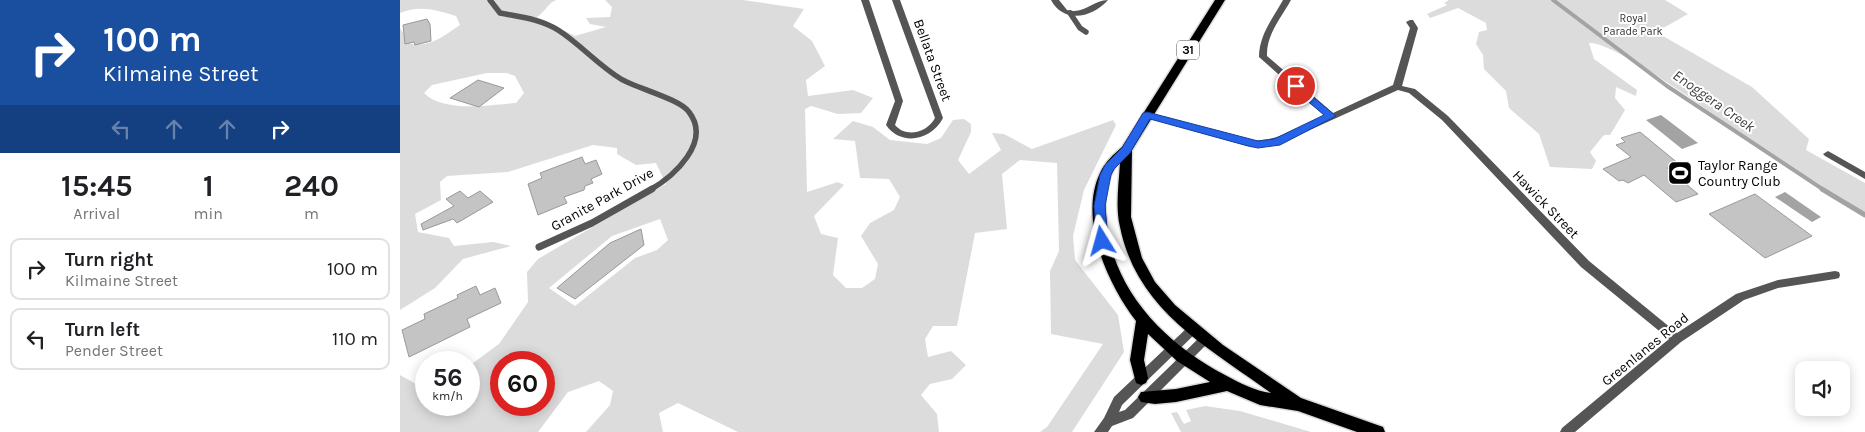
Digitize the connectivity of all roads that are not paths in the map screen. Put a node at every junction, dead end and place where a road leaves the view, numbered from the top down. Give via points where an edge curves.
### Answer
1 (490, 0) edge
2 (865, 0) edge
3 (896, 0) edge
4 (1055, 0) edge
5 (1104, 0) edge
6 (1220, 0) edge
7 (1288, 0) edge
8 (1070, 14) junction
9 (1410, 22) dead end
10 (1086, 32) dead end
11 (1398, 87) junction
12 (1147, 115) junction
13 (1331, 116) junction
14 (1126, 150) junction
15 (1828, 154) dead end
16 (1865, 176) edge
17 (539, 247) dead end
18 (1835, 275) dead end
19 (1143, 318) junction
20 (1192, 330) junction
21 (1677, 339) junction
22 (1204, 340) junction
23 (1173, 348) junction
24 (1186, 358) junction
25 (1141, 378) junction
26 (1228, 384) junction
27 (1146, 398) junction
28 (1296, 403) junction
29 (1108, 422) junction
30 (1100, 432) edge
31 (1377, 432) edge
32 (1566, 432) edge

1 - 17 lane, Granite Park Drive via 500,13 537,20 557,29 621,79 690,111 696,130 689,157 660,184 592,223
2 - 3 street, Bellata Street via 898,101 890,125 900,134 915,136 932,128 939,118
4 - 8 street via 1059,8
5 - 8 street via 1088,11
6 - 12 main road, 31
7 - 13 street via 1265,41 1263,57
8 - 10 lane
9 - 11 street via 1414,28
11 - 13 street
11 - 21 street, Hawick Street via 1412,91 1445,118 1585,264
12 - 13 street via 1258,144 1276,142
12 - 14 main road, 31
14 - 19 main road, 31 via 1109,167 1106,175 1099,206 1100,228 1117,281
14 - 20 main road, 31 via 1124,204 1129,241 1150,285
15 - 16 street
18 - 21 street, Greenlanes Road via 1778,284 1740,298
19 - 23 main road, 31
19 - 25 main road via 1137,360
20 - 22 main road, 31
20 - 23 street
21 - 32 street, Greenlanes Road
22 - 24 street
22 - 28 main road, 31
23 - 24 main road, 31
23 - 25 street
24 - 26 main road, 31
24 - 27 street
25 - 29 street via 1118,401
26 - 27 main road via 1162,398
26 - 28 main road, 31 via 1263,399
27 - 29 street via 1129,414
28 - 31 main road, 31
29 - 30 street

